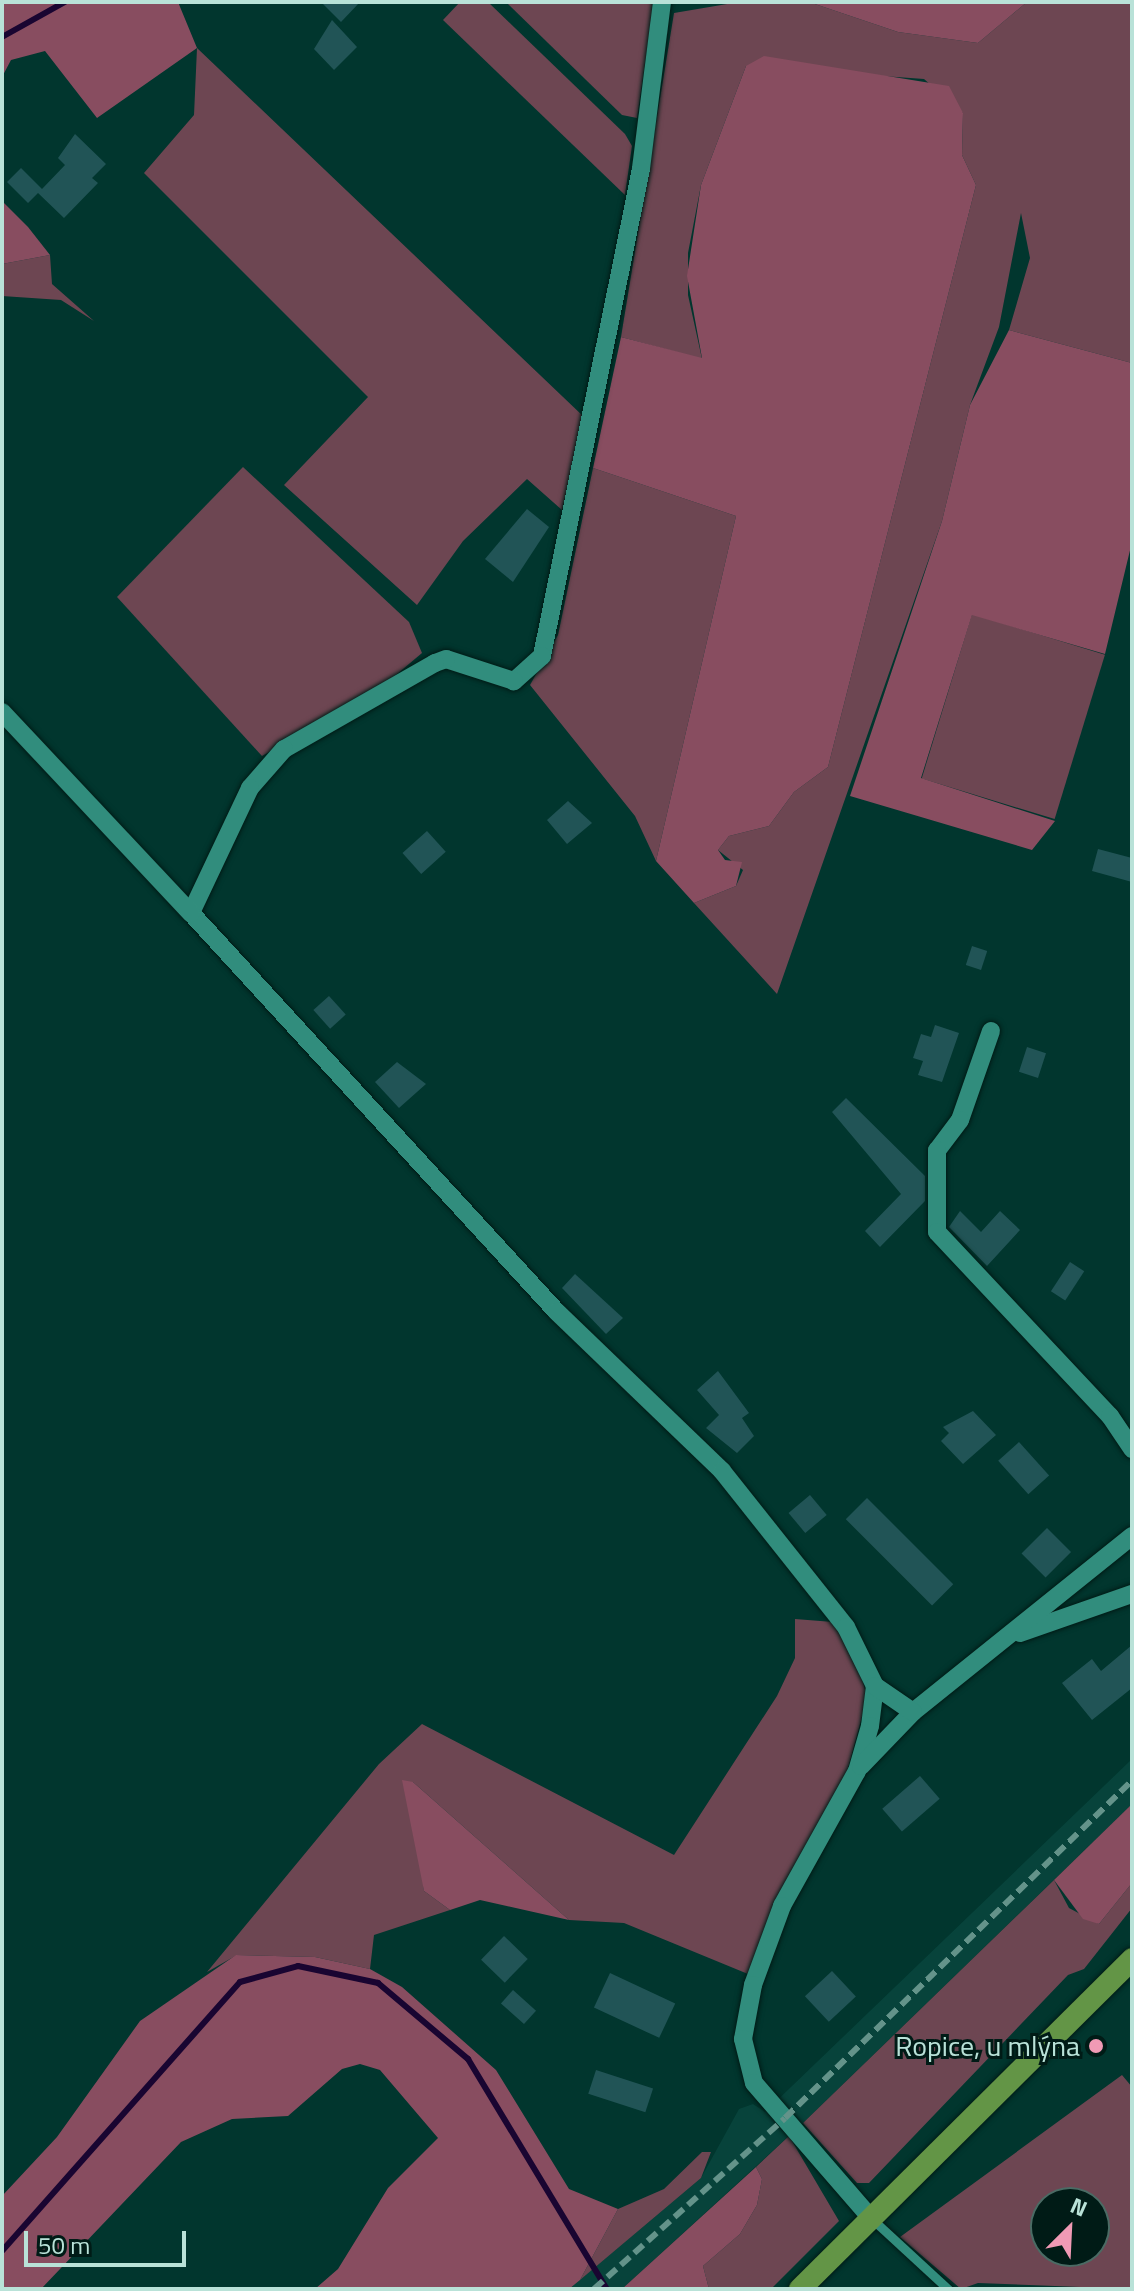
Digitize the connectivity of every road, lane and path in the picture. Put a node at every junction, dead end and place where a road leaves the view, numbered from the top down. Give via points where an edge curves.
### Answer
1 (662, 2) edge
2 (2, 712) edge
3 (191, 913) junction
4 (991, 1031) dead end
5 (1132, 1449) edge
6 (1132, 1536) edge
7 (1132, 1594) edge
8 (1006, 1638) junction
9 (875, 1686) junction
10 (913, 1712) junction
11 (857, 1771) junction
12 (1132, 1959) edge
13 (871, 2218) junction
14 (800, 2289) edge
15 (948, 2289) edge

1 - 3 street via 641,169 542,656 514,681 446,659 284,749 250,788
2 - 3 street
3 - 9 street via 557,1312 722,1471 846,1627
4 - 5 street via 960,1120 937,1150 937,1232 1099,1404
6 - 8 street
7 - 8 street
8 - 10 street
9 - 10 street
9 - 11 street
10 - 11 street
11 - 13 street via 782,1906 753,1985 743,2039 754,2083
12 - 13 main road
13 - 14 main road
13 - 15 lane

